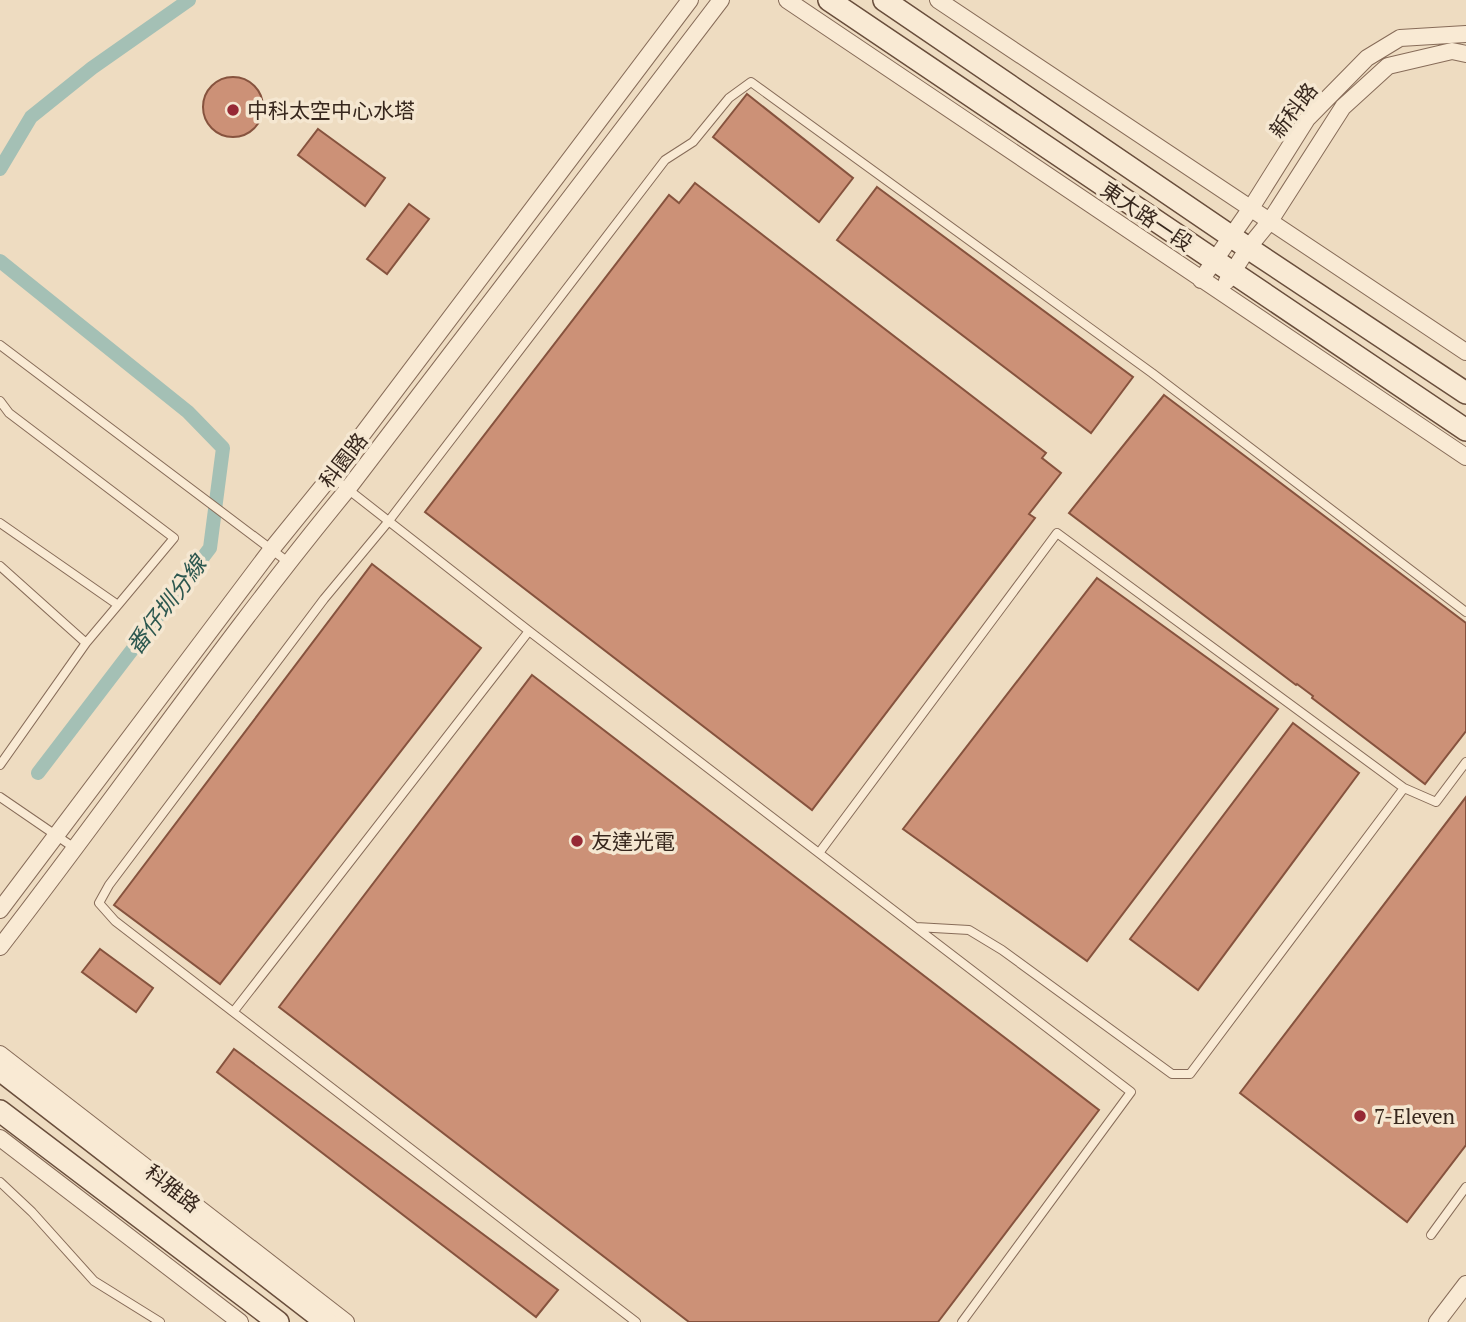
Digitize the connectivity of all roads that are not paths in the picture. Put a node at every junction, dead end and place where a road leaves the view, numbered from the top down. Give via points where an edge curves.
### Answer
1 (690, 0) edge
2 (721, 0) edge
3 (787, 0) edge
4 (829, 0) edge
5 (884, 0) edge
6 (938, 0) edge
7 (1466, 34) edge
8 (1466, 54) edge
9 (1251, 208) junction
10 (1270, 220) junction
11 (1239, 242) junction
12 (1213, 261) junction
13 (1201, 280) junction
14 (1226, 282) junction
15 (0, 345) edge
16 (1466, 352) edge
17 (1466, 393) edge
18 (0, 401) edge
19 (1466, 430) edge
20 (1466, 457) edge
21 (331, 476) junction
22 (347, 490) junction
23 (388, 522) junction
24 (0, 523) edge
25 (271, 550) junction
26 (288, 562) junction
27 (0, 566) edge
28 (118, 605) junction
29 (1466, 612) edge
30 (529, 631) junction
31 (86, 643) junction
32 (1466, 762) edge
33 (0, 765) edge
34 (1404, 788) junction
35 (0, 797) edge
36 (56, 837) junction
37 (76, 849) junction
38 (819, 853) junction
39 (0, 910) edge
40 (916, 927) junction
41 (0, 947) edge
42 (234, 1011) junction
43 (0, 1054) edge
44 (0, 1070) edge
45 (0, 1111) edge
46 (0, 1138) edge
47 (0, 1182) edge
48 (1466, 1187) edge
49 (1431, 1235) dead end
50 (1466, 1284) edge
51 (160, 1322) edge
52 (240, 1322) edge
53 (278, 1322) edge
54 (326, 1322) edge
55 (346, 1322) edge
56 (636, 1322) edge
57 (962, 1322) edge
58 (1437, 1322) edge

1 - 21 street, 科園路
2 - 22 street, 科園路
3 - 13 street
4 - 12 street, 東大路一段
5 - 11 street, 東大路一段
6 - 9 street
7 - 9 street, 新科路 via 1400,38 1367,58 1307,119
8 - 10 street, 新科路 via 1452,51 1388,66 1343,107
9 - 10 street
9 - 11 street, 新科路
10 - 11 street, 新科路
10 - 16 street
11 - 12 street, 新科路
11 - 14 street, 新科路
11 - 17 street, 東大路一段
12 - 13 street, 新科路
12 - 14 street, 東大路一段
13 - 14 street
14 - 19 street, 東大路一段
14 - 20 street
15 - 25 lane
18 - 28 lane via 9,413 174,538
21 - 22 lane
21 - 25 street, 科園路
22 - 23 lane
22 - 26 street, 科園路
23 - 29 lane via 666,160 693,142 729,98 751,82 1141,364
23 - 30 lane
23 - 42 lane via 324,599 100,903 115,921
24 - 28 lane
25 - 26 lane
25 - 36 street, 科園路
26 - 37 street, 科園路
27 - 31 lane
28 - 31 lane
30 - 38 lane
30 - 42 lane
31 - 33 lane
32 - 34 lane via 1436,802
34 - 38 lane via 1056,533
34 - 40 lane via 1190,1074 1172,1074 969,930
35 - 36 lane
36 - 37 lane
36 - 39 street, 科園路
37 - 41 street, 科園路
38 - 40 lane
40 - 57 lane via 1132,1091
42 - 56 lane
43 - 55 street, 科雅路
44 - 54 street, 科雅路
45 - 53 street, 科雅路
46 - 52 street
47 - 51 lane via 94,1281
48 - 49 lane
50 - 58 street

